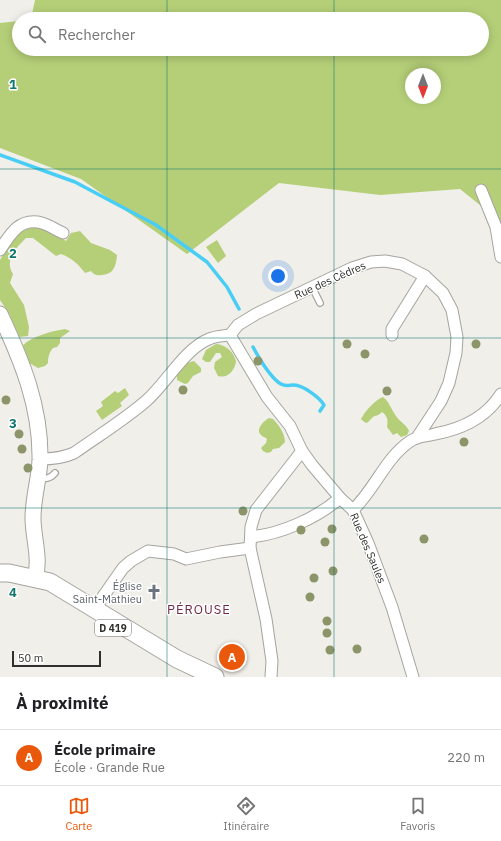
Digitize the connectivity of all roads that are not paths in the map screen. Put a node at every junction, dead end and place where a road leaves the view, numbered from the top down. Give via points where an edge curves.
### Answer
1 (481, 190) dead end
2 (63, 233) dead end
3 (0, 250) edge
4 (501, 257) edge
5 (425, 276) junction
6 (312, 287) junction
7 (320, 304) dead end
8 (0, 314) edge
9 (392, 334) dead end
10 (230, 335) junction
11 (501, 394) edge
12 (418, 436) junction
13 (302, 451) junction
14 (40, 459) junction
15 (55, 473) dead end
16 (38, 478) junction
17 (340, 498) junction
18 (354, 510) junction
19 (250, 543) junction
20 (0, 573) edge
21 (35, 578) junction
22 (95, 608) junction
23 (191, 677) edge
24 (215, 677) edge
25 (271, 677) edge
26 (413, 677) edge

1 - 4 street via 496,227
2 - 3 street via 42,223 30,222 16,229
5 - 6 street, Rue des Cèdres via 402,264 371,262
5 - 9 street via 392,329
5 - 12 street, Rue des Cèdres via 444,293 457,338 449,383 441,401
6 - 7 lane
6 - 10 street, Rue des Cèdres via 252,316 238,325
8 - 14 street via 33,397
10 - 13 street, Rue des Saules via 267,397 290,426
10 - 14 street via 210,338 198,344 148,400 116,425 66,457
11 - 12 street via 493,406 460,428
12 - 18 street via 386,465 364,500
13 - 17 street, Rue des Saules
13 - 19 street via 256,510
14 - 16 street
15 - 16 lane via 45,479
16 - 21 street via 33,520 37,557
17 - 18 street, Rue des Saules
17 - 19 street via 307,519
18 - 26 street, Rue des Saules via 379,572
19 - 22 street via 191,559 148,551 123,568
19 - 25 street via 266,619 272,661
20 - 21 main road, D 419
21 - 22 main road via 50,582
21 - 23 main road, D 419
22 - 24 main road via 177,659

